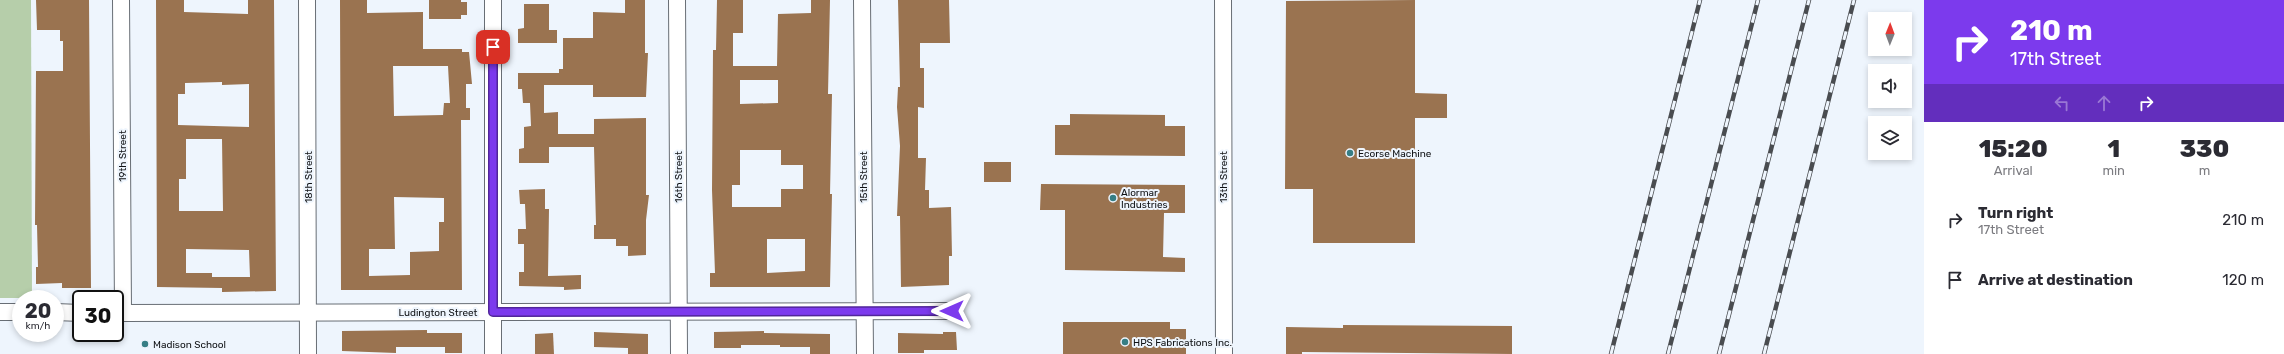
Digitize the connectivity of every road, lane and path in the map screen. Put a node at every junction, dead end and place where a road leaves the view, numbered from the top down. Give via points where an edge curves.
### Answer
1 (121, 0) edge
2 (307, 0) edge
3 (493, 0) edge
4 (676, 0) edge
5 (862, 0) edge
6 (1223, 0) edge
7 (119, 290) edge
8 (864, 311) junction
9 (952, 311) dead end
10 (0, 312) edge
11 (12, 312) edge
12 (493, 312) junction
13 (678, 312) junction
14 (124, 313) edge
15 (308, 313) junction
16 (308, 354) edge
17 (493, 354) edge
18 (679, 354) edge
19 (865, 354) edge
20 (1224, 354) edge

1 - 7 street, 19th Street
2 - 15 street, 18th Street
3 - 12 street
4 - 13 street, 16th Street
5 - 8 street, 15th Street
6 - 20 street, 13th Street
8 - 9 street, Ludington Street
8 - 13 street, Ludington Street
8 - 19 street, 15th Street
10 - 11 street
12 - 13 street, Ludington Street
12 - 15 street, Ludington Street
12 - 17 street
13 - 18 street, 16th Street
14 - 15 street, Ludington Street
15 - 16 street, 18th Street

